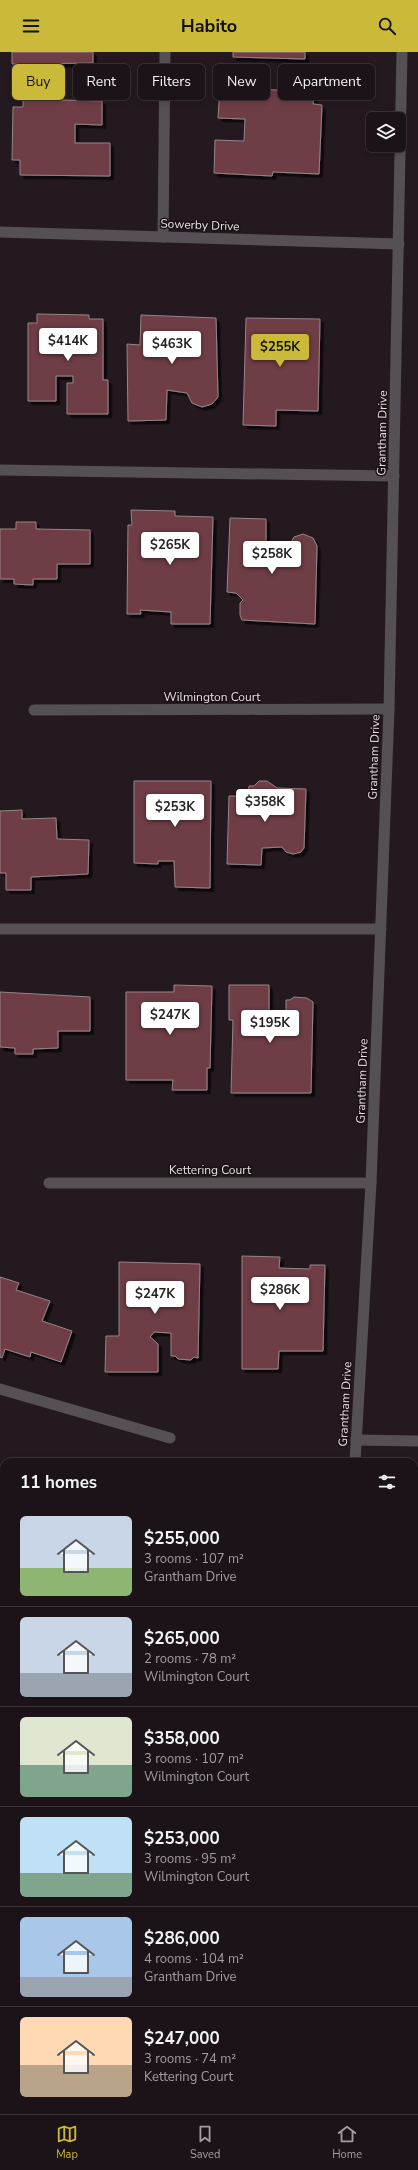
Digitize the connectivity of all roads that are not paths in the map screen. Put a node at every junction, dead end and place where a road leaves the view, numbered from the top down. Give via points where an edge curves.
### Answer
1 (165, 52) edge
2 (402, 52) edge
3 (0, 232) edge
4 (163, 236) junction
5 (399, 244) junction
6 (0, 470) edge
7 (394, 476) junction
8 (389, 709) junction
9 (34, 710) dead end
10 (0, 929) edge
11 (381, 929) junction
12 (49, 1183) dead end
13 (371, 1183) junction
14 (0, 1389) edge
15 (170, 1438) dead end
16 (356, 1440) junction
17 (418, 1441) edge
18 (355, 1458) edge

1 - 4 street
2 - 5 street, Grantham Drive via 399,93
3 - 4 street, Sowerby Drive
4 - 5 street, Sowerby Drive
5 - 7 street, Grantham Drive
6 - 7 street
7 - 8 street, Grantham Drive
8 - 9 street, Wilmington Court
8 - 11 street, Grantham Drive
10 - 11 street
11 - 13 street, Grantham Drive
12 - 13 street, Kettering Court
13 - 16 street, Grantham Drive
14 - 15 street
16 - 17 street
16 - 18 street, Grantham Drive

